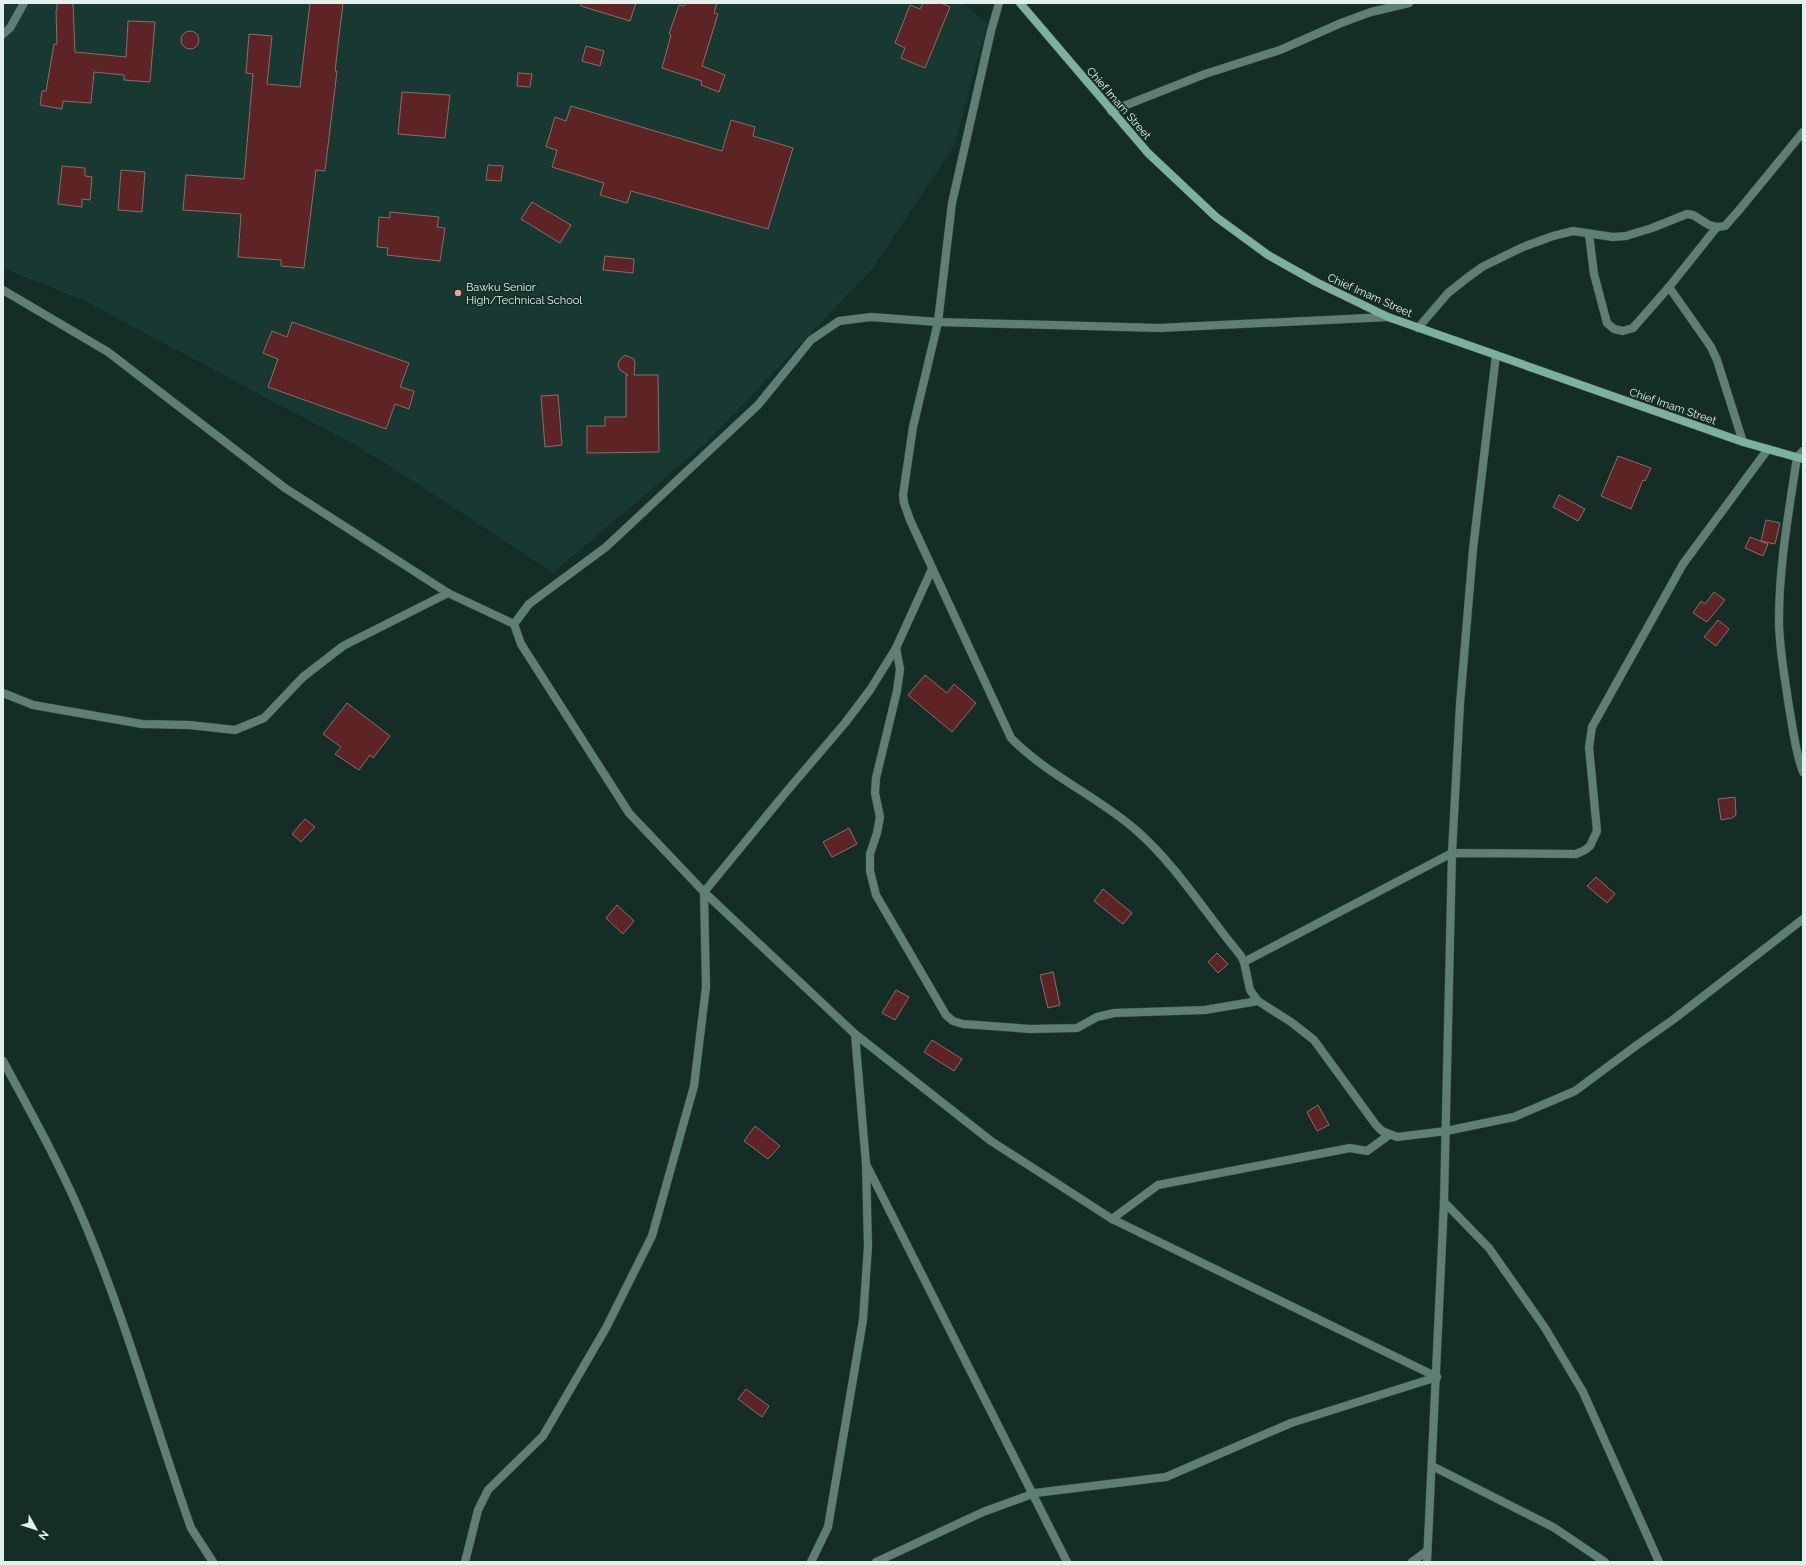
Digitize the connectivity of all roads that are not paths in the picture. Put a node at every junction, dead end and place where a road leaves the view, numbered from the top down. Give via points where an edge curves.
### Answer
1 (24, 3) edge
2 (999, 3) edge
3 (1020, 3) edge
4 (1409, 3) edge
5 (3, 34) edge
6 (1112, 111) junction
7 (1803, 132) edge
8 (1717, 227) junction
9 (1589, 234) junction
10 (1669, 287) junction
11 (3, 290) edge
12 (1388, 317) junction
13 (938, 322) junction
14 (1418, 328) junction
15 (1496, 355) junction
16 (1743, 442) junction
17 (1768, 449) junction
18 (1803, 451) edge
19 (1800, 458) edge
20 (932, 569) junction
21 (448, 593) junction
22 (514, 624) junction
23 (896, 648) junction
24 (3, 693) edge
25 (1803, 772) edge
26 (1452, 854) junction
27 (704, 892) junction
28 (1803, 919) edge
29 (1244, 962) junction
30 (1258, 1001) junction
31 (855, 1034) junction
32 (3, 1060) edge
33 (1446, 1131) junction
34 (1390, 1135) junction
35 (866, 1164) junction
36 (1444, 1202) junction
37 (1112, 1219) junction
38 (1437, 1377) junction
39 (1432, 1466) junction
40 (1034, 1494) junction
41 (1427, 1551) junction
42 (213, 1562) edge
43 (465, 1562) edge
44 (811, 1562) edge
45 (876, 1562) edge
46 (1067, 1562) edge
47 (1412, 1562) edge
48 (1427, 1562) edge
49 (1605, 1562) edge
50 (1659, 1562) edge

1 - 5 street via 10,28
2 - 13 street via 952,203
3 - 6 street, Chief Imam Street
4 - 6 street via 1364,15 1280,50 1205,74
6 - 12 street, Chief Imam Street via 1148,153 1238,235 1268,256
7 - 8 street via 1725,226
8 - 9 street via 1686,214 1626,236
8 - 10 street
9 - 10 street via 1594,274 1603,313 1607,324 1614,329 1623,331 1633,328
9 - 14 street via 1573,231 1553,236 1482,267 1448,293
10 - 16 street via 1711,347
11 - 21 street via 108,352 285,488
12 - 13 street via 1159,328
12 - 14 street, Chief Imam Street
13 - 20 street via 913,427 903,495 910,520
13 - 22 street via 871,317 839,321 811,340 758,405 606,547 529,604
14 - 15 street, Chief Imam Street
15 - 16 street, Chief Imam Street
15 - 26 street via 1473,549 1460,704
16 - 17 street, Chief Imam Street
17 - 19 street, Chief Imam Street
17 - 26 street via 1684,564 1592,727 1589,746 1597,831 1590,846 1576,854
18 - 19 street
19 - 25 street via 1786,532 1779,620 1781,659
20 - 23 street
20 - 29 street via 1011,738 1062,778 1135,829 1175,871
21 - 22 street
21 - 24 street via 343,646 303,677 264,718 235,730 189,725 142,724 33,705
22 - 27 street via 521,644 629,813
23 - 27 street via 870,690 845,723
23 - 30 street via 900,669 876,778 875,793 880,817 870,854 870,871 876,895 946,1014 953,1021 1030,1029 1077,1028 1097,1017 1114,1013 1205,1010
26 - 29 street
26 - 33 street
27 - 31 street
27 - 43 street via 706,987 694,1086 652,1236 606,1328 543,1436 488,1490 478,1510
28 - 33 street via 1674,1019 1575,1091 1514,1117
29 - 30 street via 1250,990
30 - 34 street via 1314,1040 1376,1125
31 - 35 street
31 - 37 street via 990,1141
32 - 42 street via 52,1152 88,1230 110,1285 191,1528
33 - 34 street via 1406,1137
33 - 36 street
34 - 37 street via 1367,1151 1350,1148 1158,1185
35 - 40 street
35 - 44 street via 868,1246 862,1320 828,1527
36 - 38 street
36 - 50 street via 1489,1248 1545,1328 1583,1392
37 - 38 street
38 - 39 street
38 - 40 street via 1291,1423 1166,1477
39 - 41 street
39 - 49 street via 1553,1527
40 - 45 street via 982,1512
40 - 46 street
41 - 47 street
41 - 48 street

